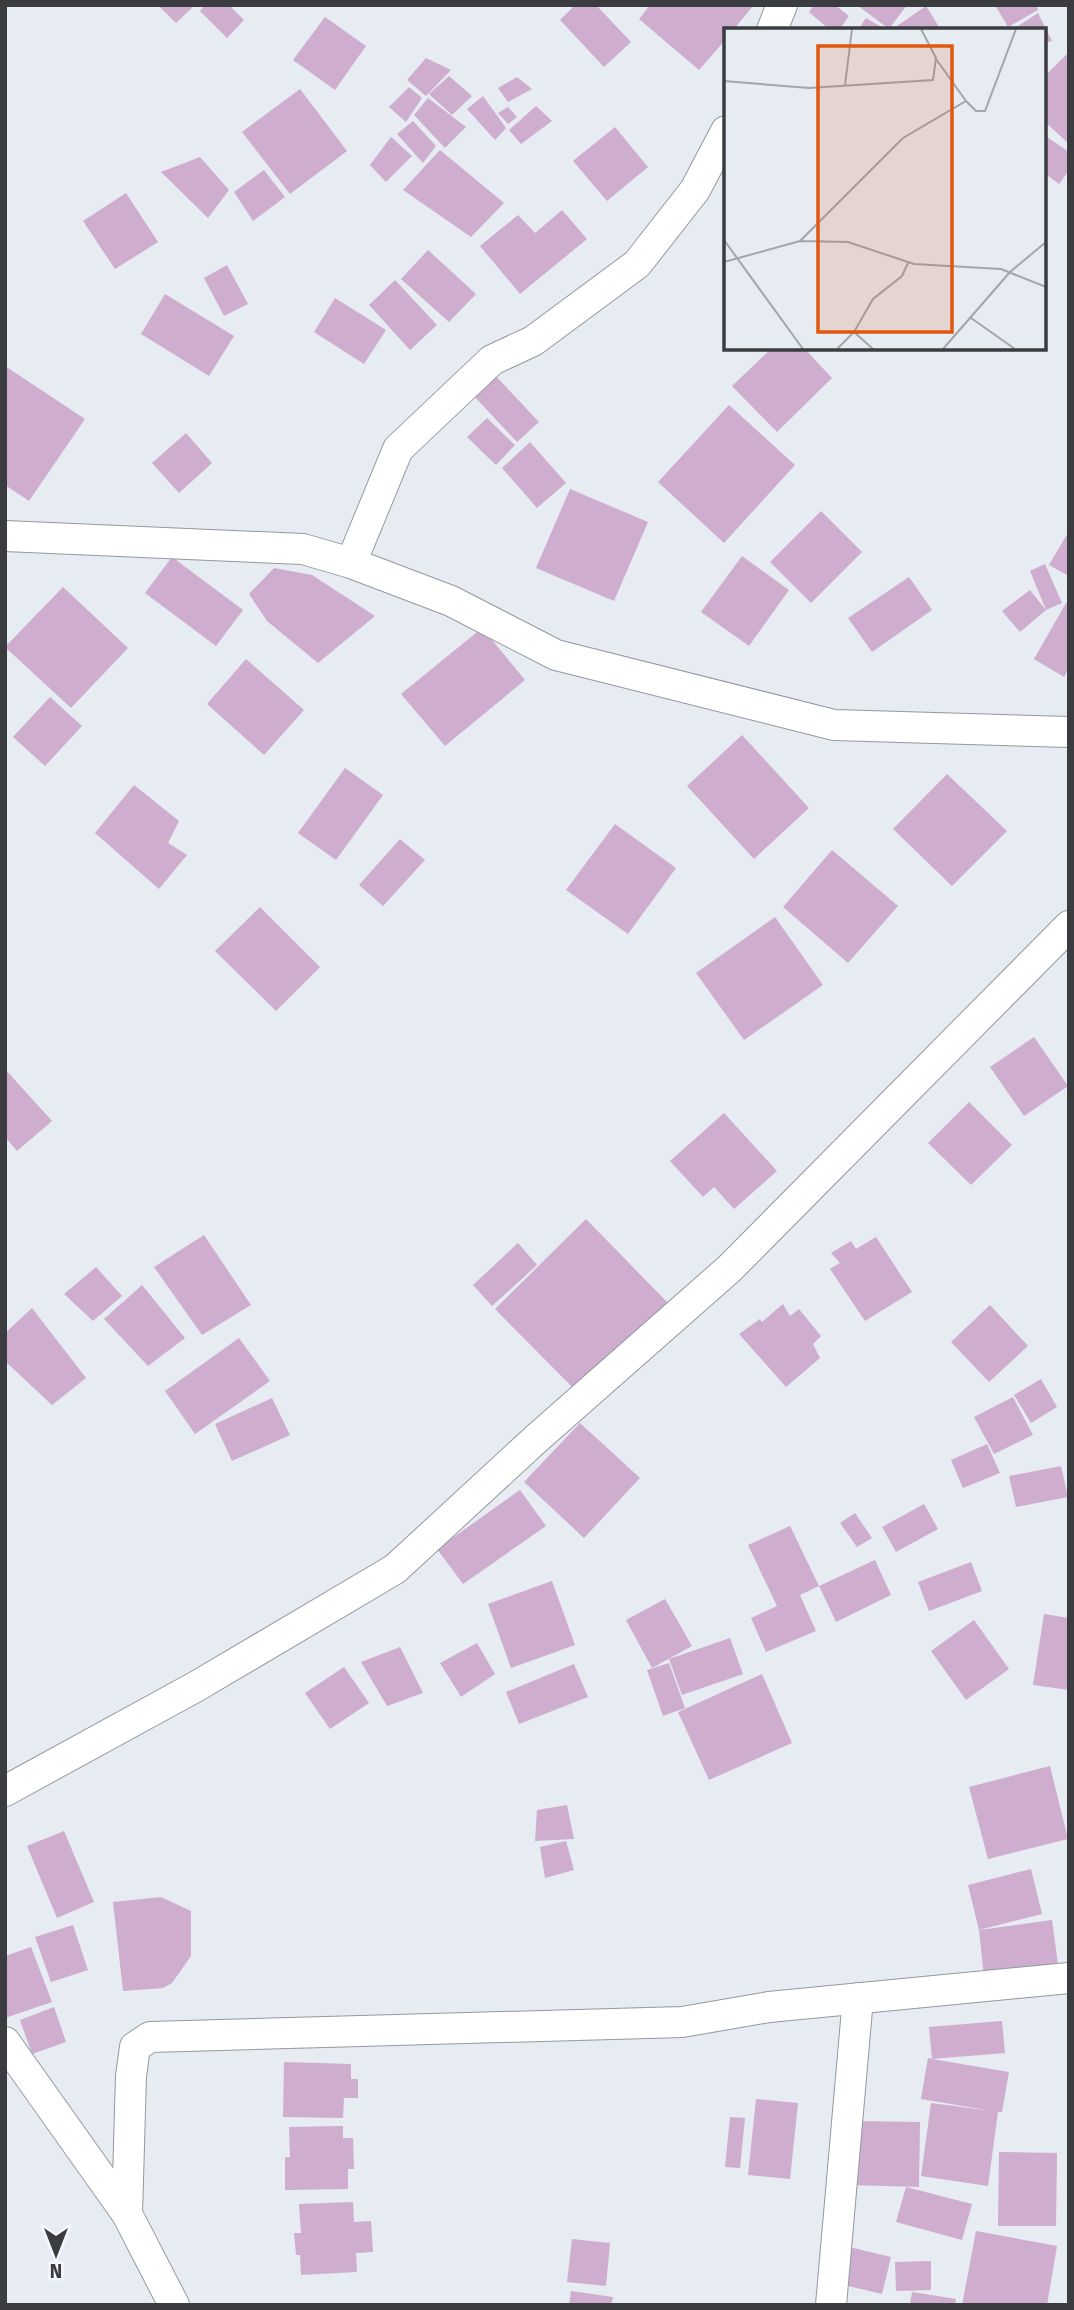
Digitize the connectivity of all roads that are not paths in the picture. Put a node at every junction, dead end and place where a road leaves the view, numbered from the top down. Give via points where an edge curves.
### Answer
1 (782, 5) edge
2 (773, 28) edge
3 (724, 135) edge
4 (5, 536) edge
5 (351, 563) junction
6 (1069, 732) edge
7 (1069, 926) edge
8 (5, 1791) edge
9 (1069, 1978) edge
10 (858, 1998) junction
11 (5, 2042) edge
12 (127, 2214) junction
13 (174, 2305) edge
14 (831, 2305) edge

1 - 2 street
3 - 5 street via 695,190 637,264 533,341 492,360 398,449
4 - 5 street via 303,550
5 - 6 street via 451,601 556,655 834,725
7 - 8 street via 729,1269 395,1569 197,1686
9 - 10 street
10 - 12 street via 682,2022 150,2037 135,2047 131,2076
10 - 14 street
11 - 12 street
12 - 13 street

